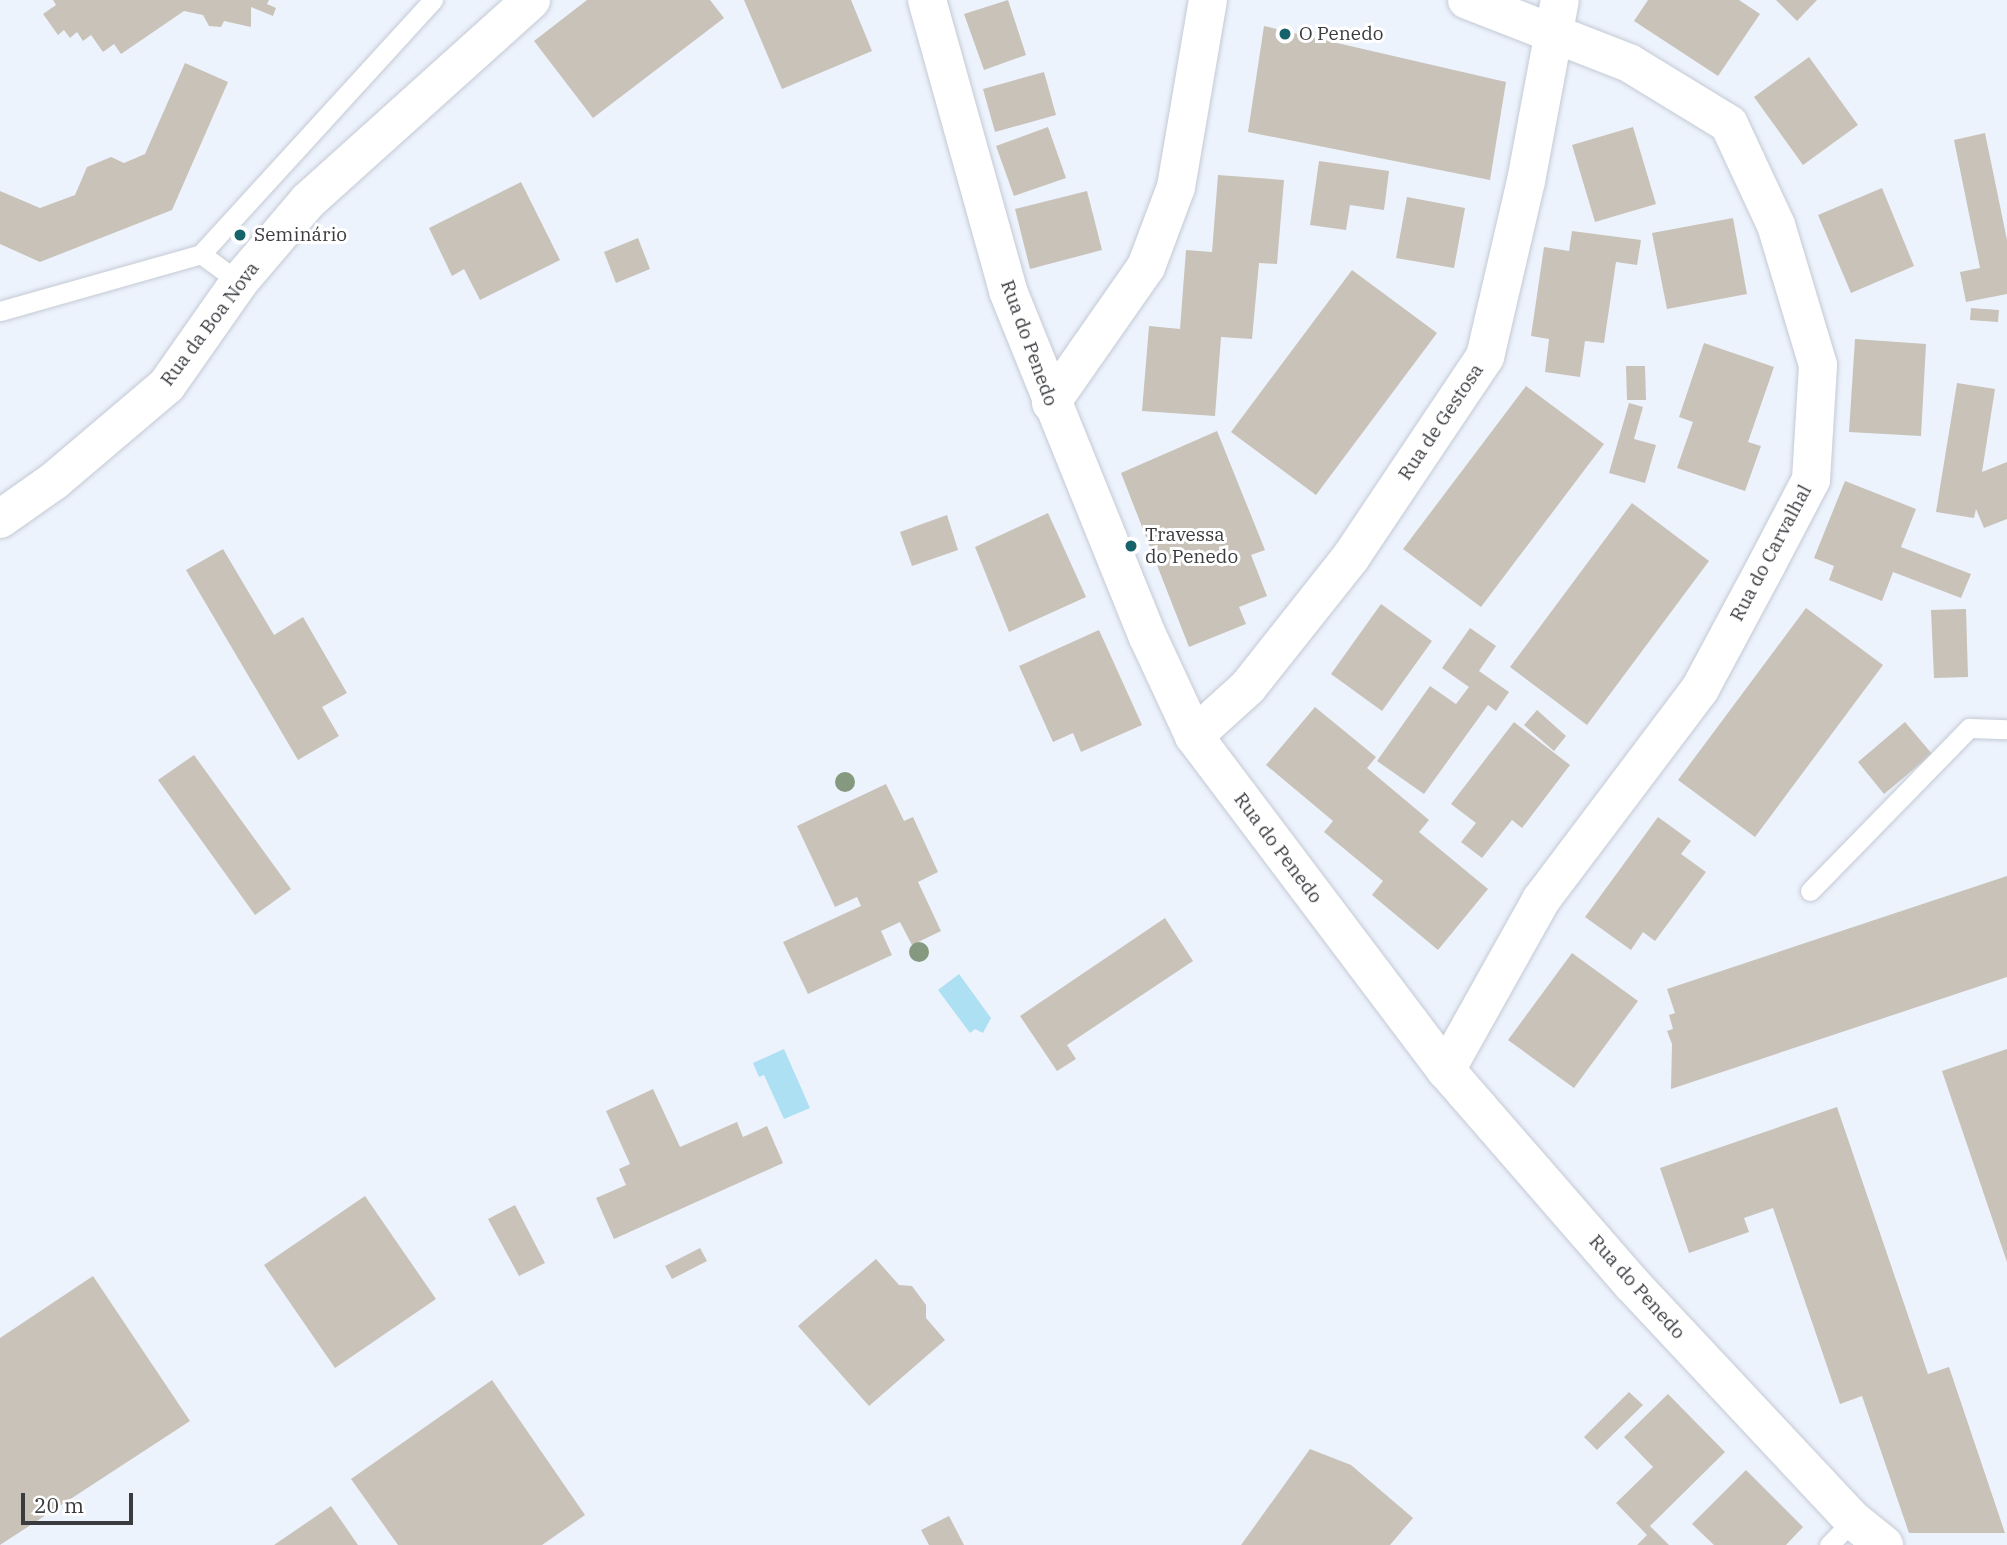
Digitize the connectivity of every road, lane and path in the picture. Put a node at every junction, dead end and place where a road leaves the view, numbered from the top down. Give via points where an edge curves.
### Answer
1 (433, 0) edge
2 (531, 0) edge
3 (927, 0) edge
4 (1208, 0) edge
5 (1467, 0) edge
6 (1557, 16) edge
7 (201, 254) junction
8 (239, 282) junction
9 (0, 311) edge
10 (1051, 403) junction
11 (0, 519) edge
12 (2007, 729) edge
13 (1194, 736) junction
14 (1810, 891) dead end
15 (1446, 1070) junction
16 (1841, 1533) edge
17 (1884, 1545) edge

1 - 7 lane
2 - 8 street, Rua da Boa Nova via 308,201
3 - 10 street, Rua do Penedo via 1008,291
4 - 10 street via 1176,187 1146,267
5 - 6 street, Rua do Carvalhal
6 - 13 street, Rua de Gestosa via 1527,181 1485,357 1351,557 1248,687
6 - 15 street, Rua do Carvalhal via 1730,124 1776,225 1818,365 1811,480 1700,689 1541,900
7 - 8 lane
7 - 9 lane
8 - 11 street, Rua da Boa Nova via 167,385 54,481
10 - 13 street, Rua do Penedo
12 - 14 lane via 1969,728
13 - 15 street, Rua do Penedo
15 - 16 street, Rua do Penedo
16 - 17 street, Rua do Penedo

